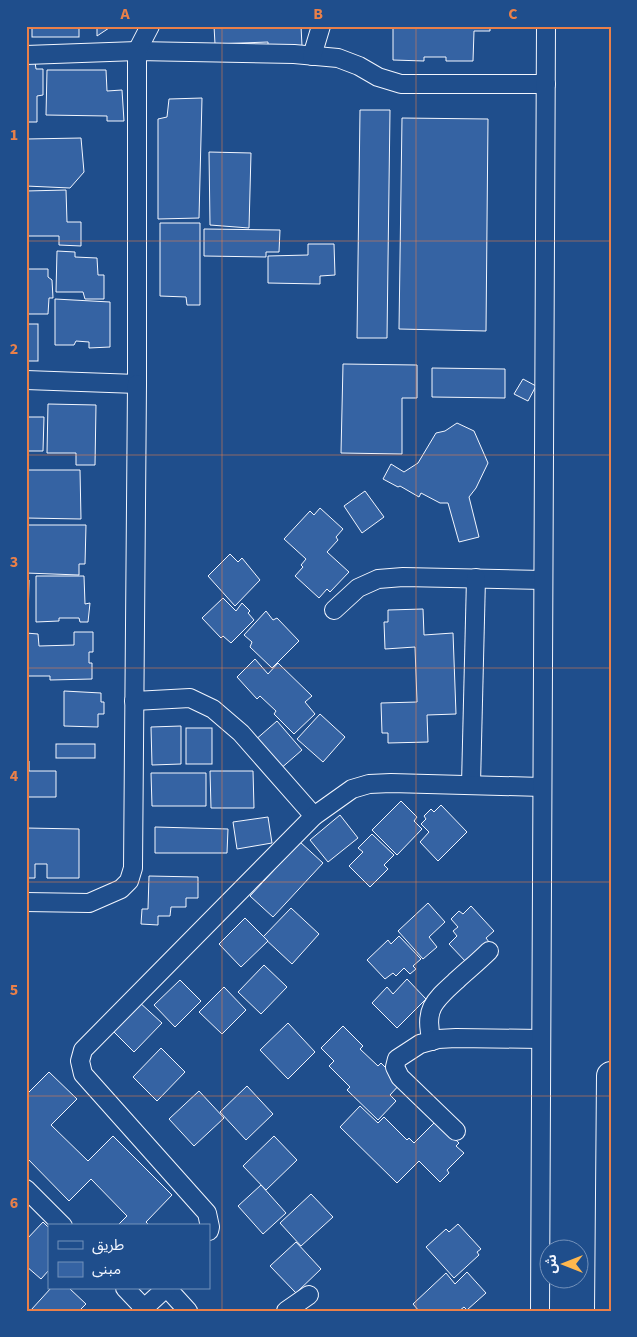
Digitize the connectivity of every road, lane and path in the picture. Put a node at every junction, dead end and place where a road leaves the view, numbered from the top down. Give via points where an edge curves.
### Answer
1 (150, 26) edge
2 (321, 26) edge
3 (546, 26) edge
4 (137, 51) junction
5 (26, 55) edge
6 (312, 56) junction
7 (546, 84) junction
8 (26, 380) edge
9 (138, 384) junction
10 (476, 578) junction
11 (544, 580) junction
12 (334, 610) dead end
13 (134, 701) junction
14 (471, 784) junction
15 (542, 786) junction
16 (314, 816) junction
17 (26, 902) edge
18 (490, 951) dead end
19 (541, 1039) junction
20 (432, 1041) junction
21 (611, 1076) edge
22 (456, 1131) dead end
23 (26, 1189) edge
24 (61, 1224) edge
25 (209, 1224) edge
26 (127, 1290) edge
27 (165, 1290) edge
28 (169, 1290) edge
29 (309, 1295) dead end
30 (538, 1308) edge
31 (143, 1309) edge
32 (188, 1311) edge
33 (286, 1311) edge
34 (609, 1311) edge

1 - 4 street
2 - 6 street
3 - 7 street
4 - 5 street
4 - 6 street
4 - 9 street
6 - 7 street via 338,58 401,84
7 - 11 street
8 - 9 street
9 - 13 street
10 - 11 street
10 - 12 street via 378,579 358,588
10 - 14 street
11 - 15 street
13 - 16 street via 190,698 213,709 241,733
13 - 17 street via 133,868 129,881 89,903
14 - 15 street
14 - 16 street via 369,784 352,789
15 - 19 street
16 - 25 street via 83,1050 80,1061 84,1074 207,1213
18 - 20 street via 437,998 429,1020
19 - 20 street via 456,1038
19 - 30 street
20 - 22 street via 420,1044 396,1059 395,1067 400,1077
21 - 34 highway
23 - 24 street
26 - 31 street
27 - 31 street
28 - 32 street
29 - 33 street

